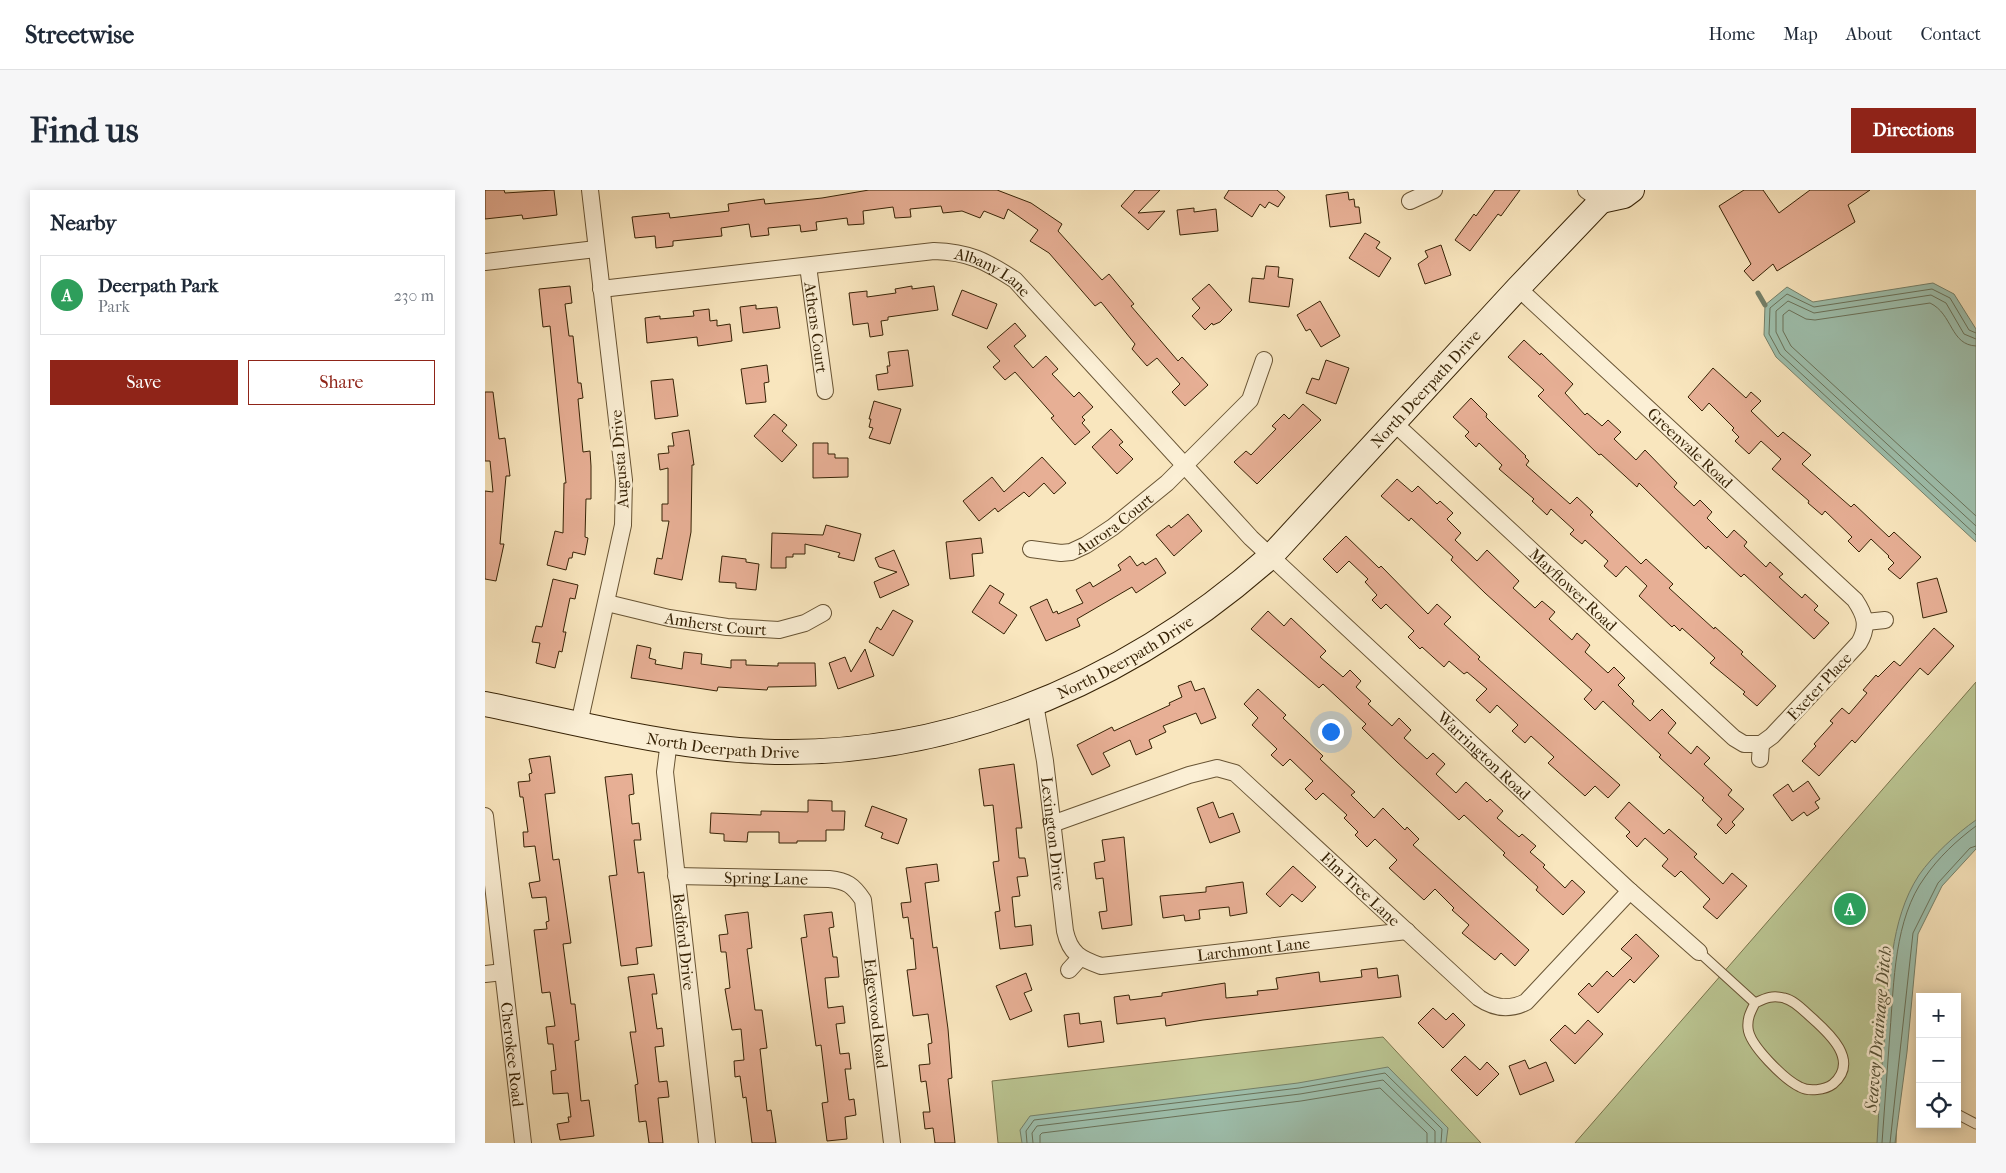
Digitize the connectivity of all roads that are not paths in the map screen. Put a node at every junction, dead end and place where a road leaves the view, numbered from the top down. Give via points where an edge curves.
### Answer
1 (590, 190) edge
2 (1434, 190) edge
3 (1632, 190) edge
4 (1598, 194) edge
5 (1410, 201) dead end
6 (596, 248) junction
7 (485, 262) edge
8 (808, 266) junction
9 (1518, 288) junction
10 (601, 289) junction
11 (1263, 360) dead end
12 (825, 391) dead end
13 (1393, 422) junction
14 (1185, 465) junction
15 (1031, 549) dead end
16 (1271, 556) junction
17 (607, 603) junction
18 (823, 613) dead end
19 (1864, 616) junction
20 (1885, 620) dead end
21 (1035, 704) junction
22 (485, 705) edge
23 (579, 724) junction
24 (669, 741) junction
25 (1761, 751) joint
26 (485, 816) edge
27 (1052, 824) junction
28 (676, 876) junction
29 (854, 886) joint
30 (1630, 891) junction
31 (1407, 931) junction
32 (1699, 952) joint
33 (1101, 966) joint
34 (503, 972) junction
35 (485, 974) edge
36 (1755, 1003) junction
37 (1961, 1116) edge
38 (1976, 1124) edge
39 (523, 1143) edge
40 (707, 1143) edge
41 (892, 1143) edge

1 - 6 street, Augusta Drive
2 - 5 street
3 - 4 street, North Deerpath Drive via 1624,196
4 - 9 street, North Deerpath Drive
6 - 7 street
6 - 10 street, Augusta Drive
8 - 10 street, Albany Lane
8 - 12 street, Athens Court
8 - 14 street, Albany Lane via 934,251 953,251 985,260 1015,280
9 - 13 street, North Deerpath Drive
9 - 19 street, Greenvale Road via 1855,600
10 - 17 street, Augusta Drive via 624,480 623,525
11 - 14 street, Aurora Court via 1250,400
13 - 16 street, North Deerpath Drive
13 - 25 street, Mayflower Road via 1734,738
14 - 15 street, Aurora Court via 1113,527 1086,545 1061,553
14 - 16 street, Albany Lane
16 - 21 street, North Deerpath Drive via 1167,636 1081,684
16 - 30 street, Warrington Road
17 - 18 street, Amherst Court via 727,627 770,629 791,628
17 - 23 street, Augusta Drive
19 - 20 street
19 - 25 street, Exeter Place via 1864,634 1859,643
21 - 24 street, North Deerpath Drive via 938,735 859,748 756,751
21 - 27 street, Lexington Drive
22 - 23 street, North Deerpath Drive
23 - 24 street, North Deerpath Drive
24 - 28 street, Bedford Drive via 665,772
26 - 34 street, Cherokee Road
27 - 31 street, Elm Tree Lane via 1189,775 1226,769 1235,773
27 - 33 street, Lexington Drive via 1067,944 1075,964
28 - 29 street, Spring Lane via 829,879
28 - 40 street, Bedford Drive
29 - 41 street, Edgewood Road via 863,900
30 - 31 street, Elm Tree Lane via 1527,1002 1513,1008 1507,1015 1479,998
30 - 32 street, Warrington Road
31 - 33 street, Larchmont Lane
32 - 36 lane
34 - 35 street
34 - 39 street, Cherokee Road
36 - 36 lane via 1770,996 1787,998 1838,1043 1844,1060 1833,1084 1813,1090 1800,1088 1761,1053 1751,1042 1747,1029
37 - 38 lane

